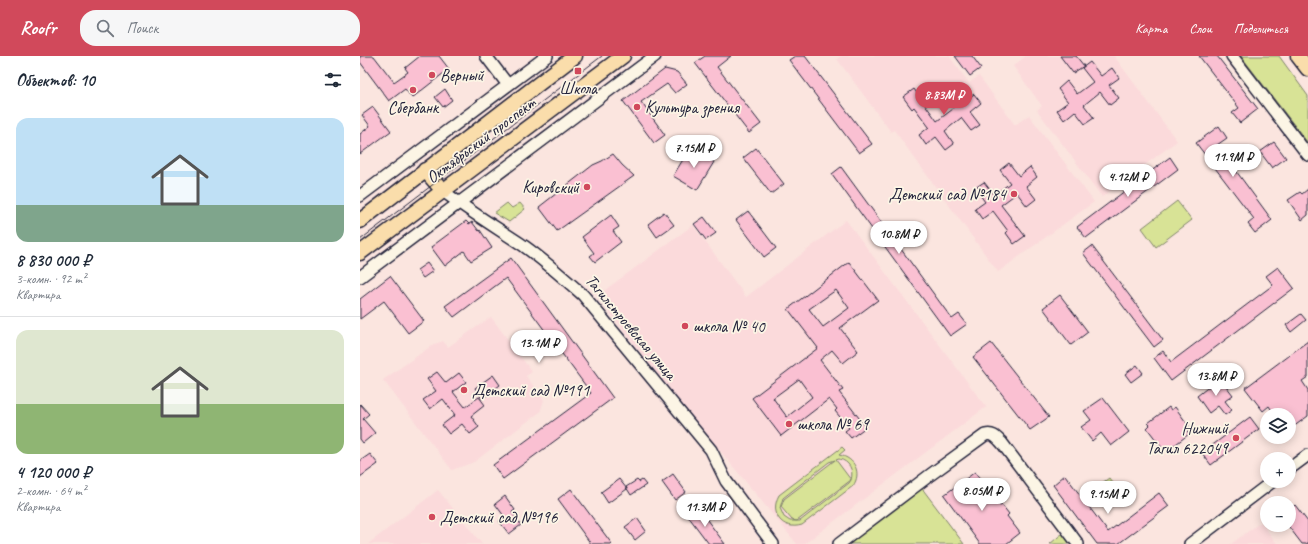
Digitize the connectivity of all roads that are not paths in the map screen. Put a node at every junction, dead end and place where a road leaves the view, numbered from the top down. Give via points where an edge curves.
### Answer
1 (486, 56) edge
2 (547, 56) edge
3 (575, 56) edge
4 (623, 56) edge
5 (655, 56) edge
6 (1232, 56) edge
7 (1298, 56) edge
8 (1308, 69) edge
9 (508, 85) junction
10 (1308, 155) edge
11 (425, 170) junction
12 (443, 191) junction
13 (360, 196) edge
14 (459, 203) junction
15 (360, 221) edge
16 (360, 253) edge
17 (360, 277) edge
18 (1308, 455) edge
19 (1296, 464) edge
20 (1264, 488) edge
21 (773, 544) edge
22 (839, 544) edge
23 (1078, 544) edge
24 (1190, 544) edge

1 - 9 street
2 - 9 street, Октябрьский проспект
3 - 11 main road, Октябрьский проспект
4 - 12 main road, Октябрьский проспект
5 - 14 street
6 - 10 street
7 - 8 main road
9 - 13 street, Октябрьский проспект
11 - 12 main road, Тагилстроевская улица
11 - 15 main road, Октябрьский проспект
12 - 14 street, Тагилстроевская улица
12 - 16 main road, Октябрьский проспект
14 - 17 street
14 - 21 street, Тагилстроевская улица via 526,247 583,295 711,450 726,481
18 - 19 street
20 - 24 street
22 - 23 street via 955,456 990,434 1002,443

